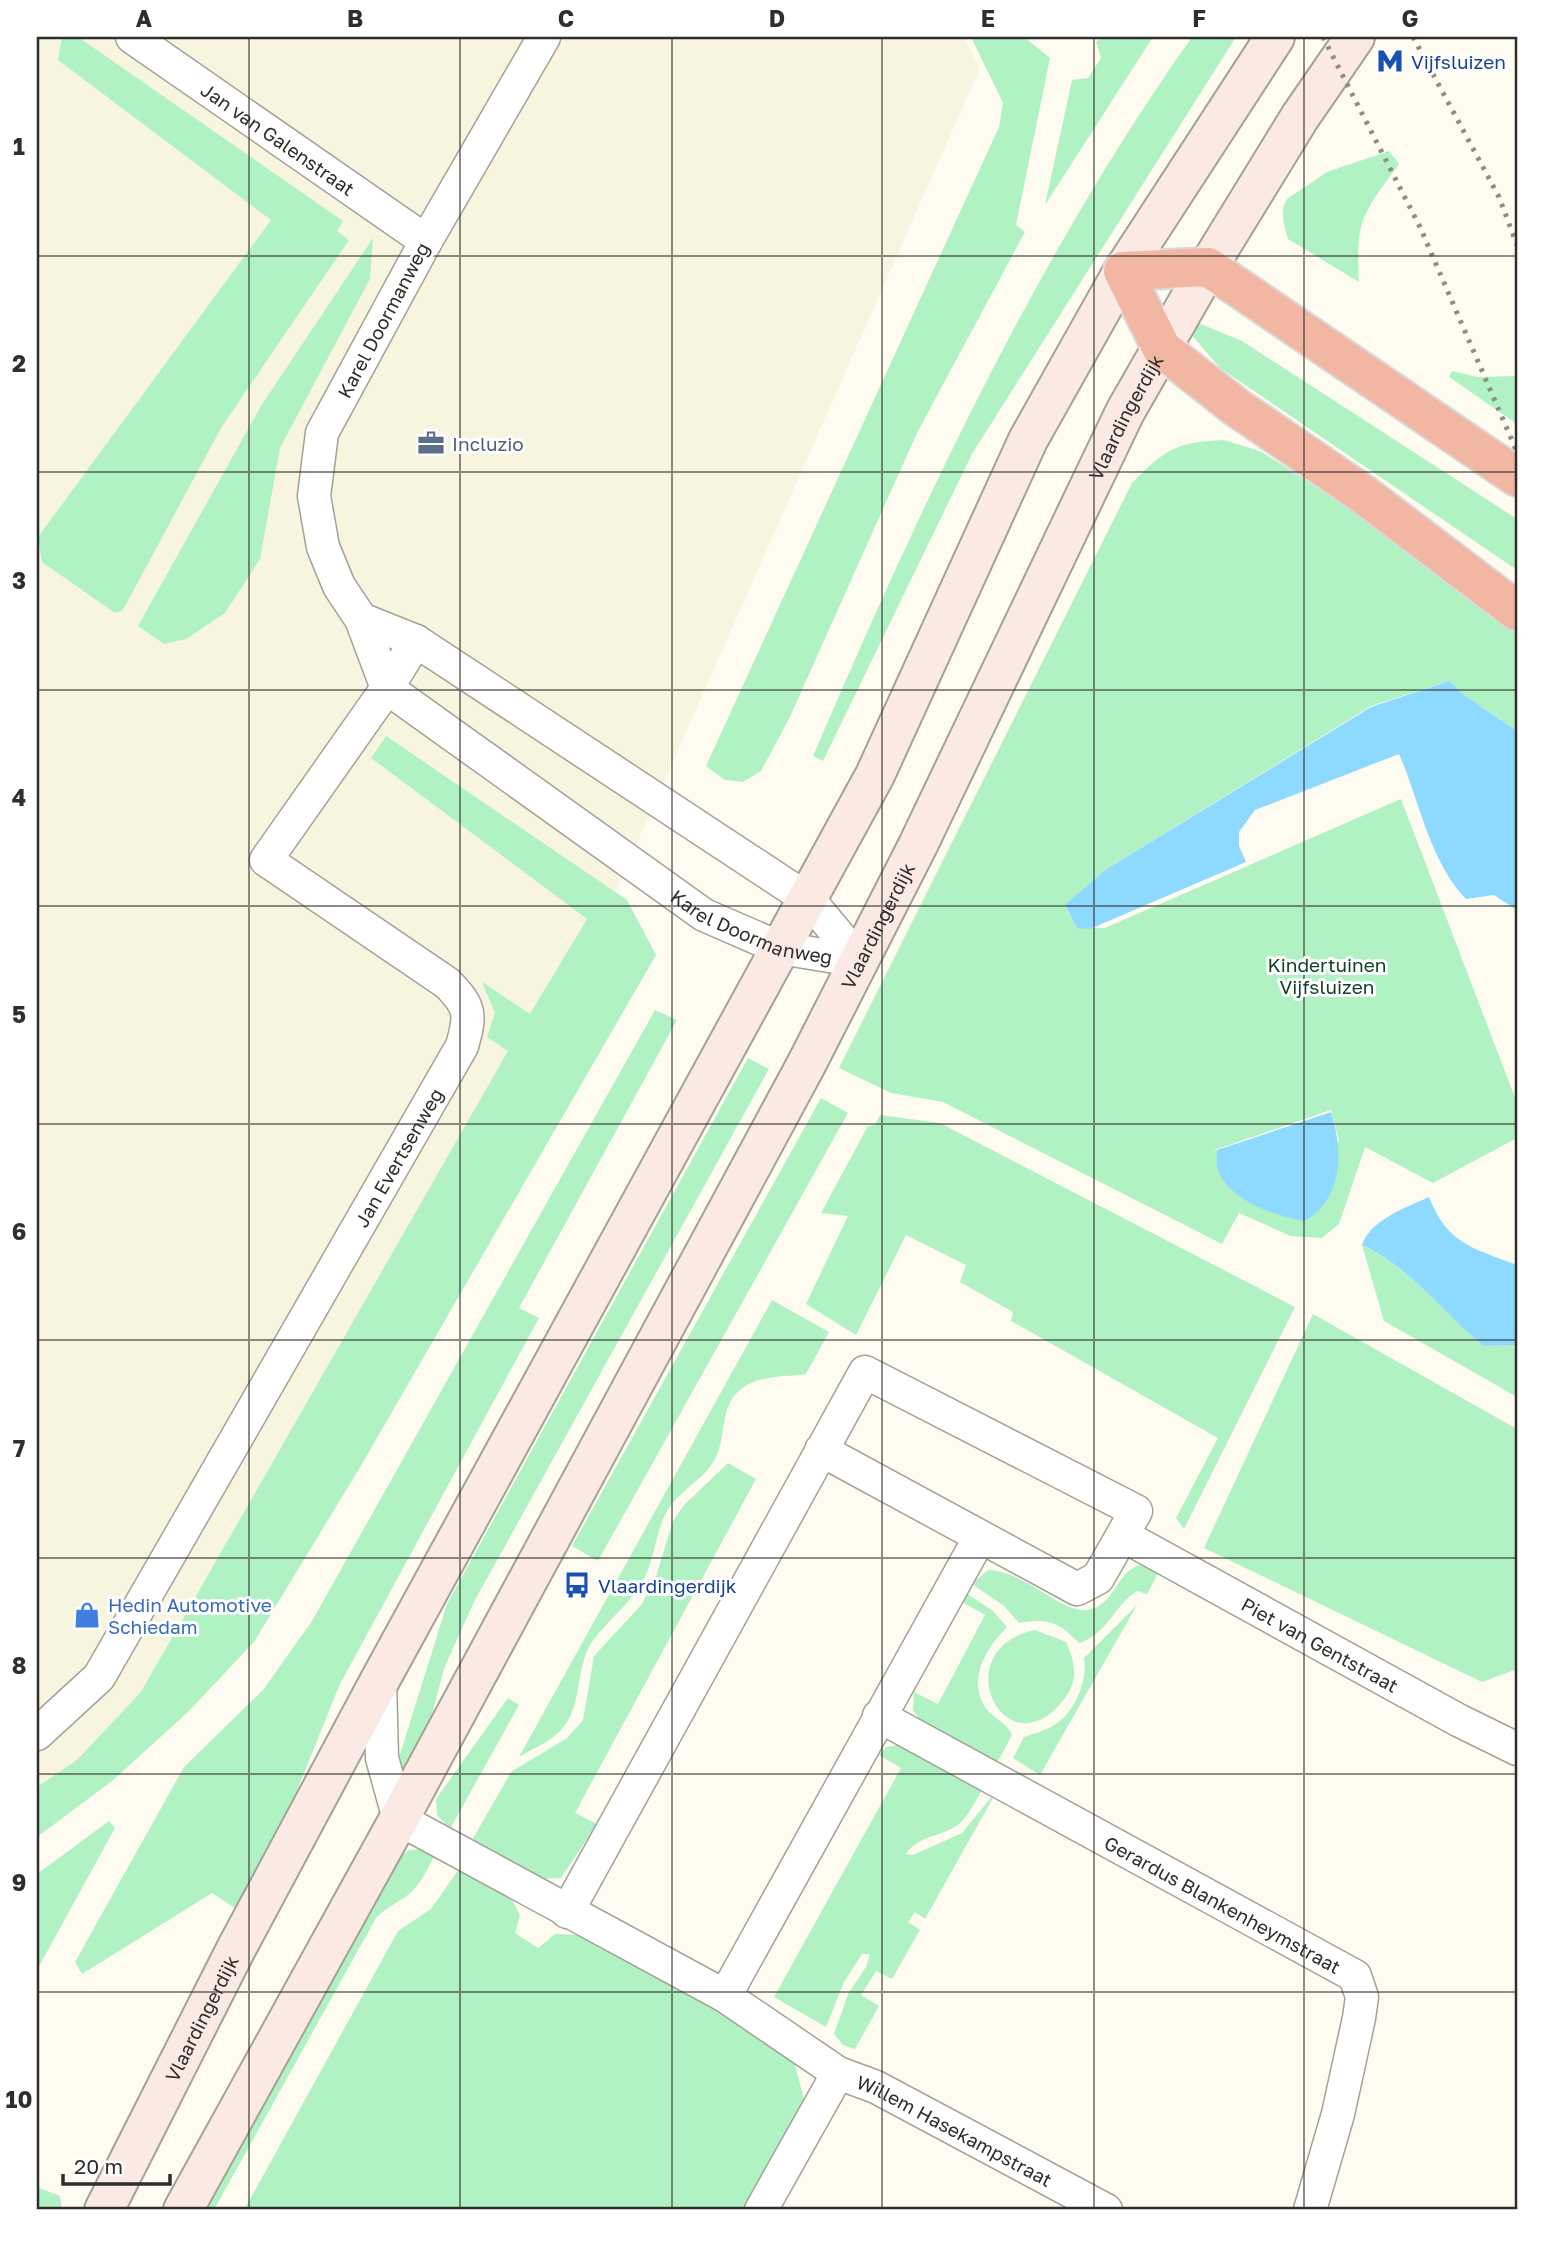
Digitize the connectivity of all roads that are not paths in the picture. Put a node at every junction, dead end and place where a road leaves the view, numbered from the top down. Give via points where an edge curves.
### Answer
1 (131, 37) edge
2 (544, 37) edge
3 (1275, 37) edge
4 (1355, 37) edge
5 (425, 241) junction
6 (1208, 267) junction
7 (1123, 271) junction
8 (1162, 349) junction
9 (1517, 477) edge
10 (1517, 611) edge
11 (361, 619) junction
12 (416, 640) junction
13 (387, 688) junction
14 (809, 900) junction
15 (780, 948) junction
16 (860, 961) junction
17 (821, 1450) junction
18 (1124, 1536) junction
19 (981, 1537) junction
20 (380, 1680) junction
21 (879, 1716) junction
22 (37, 1734) edge
23 (1517, 1749) edge
24 (399, 1819) junction
25 (567, 1912) junction
26 (725, 1996) junction
27 (838, 2073) junction
28 (104, 2210) edge
29 (183, 2210) edge
30 (761, 2210) edge
31 (1106, 2210) edge
32 (1310, 2210) edge

1 - 5 street, Jan van Galenstraat
2 - 5 street, Karel Doormanweg
3 - 7 main road, Vlaardingerdijk
4 - 6 main road, Vlaardingerdijk
5 - 11 street, Karel Doormanweg via 322,433 314,496 323,547
6 - 7 highway
6 - 8 main road, Vlaardingerdijk
6 - 9 highway
7 - 8 highway
7 - 14 main road, Vlaardingerdijk via 1028,440 875,775
8 - 10 highway
8 - 16 main road, Vlaardingerdijk via 1098,464
11 - 12 street, Karel Doormanweg
11 - 13 street, Karel Doormanweg
12 - 13 street, Jan Evertsenweg
12 - 14 street, Karel Doormanweg
13 - 15 street, Karel Doormanweg via 704,915
13 - 22 street, Jan Evertsenweg via 266,860 447,983 461,997 470,1018 462,1046 99,1677
14 - 15 main road, Vlaardingerdijk
14 - 16 street, Karel Doormanweg
15 - 16 street, Karel Doormanweg
15 - 20 main road, Vlaardingerdijk
16 - 24 main road, Vlaardingerdijk
17 - 18 street via 864,1372 1136,1511
17 - 19 street
17 - 25 street
18 - 19 street via 1098,1578 1077,1589
18 - 23 street, Piet van Gentstraat
19 - 21 street
20 - 24 street via 382,1758
20 - 28 main road, Vlaardingerdijk
21 - 26 street
21 - 32 street, Gerardus Blankenheymstraat via 1355,1976 1362,1997 1359,2018
24 - 25 street
24 - 29 main road, Vlaardingerdijk
25 - 26 street
26 - 27 street
27 - 30 street
27 - 31 street, Willem Hasekampstraat via 876,2087

